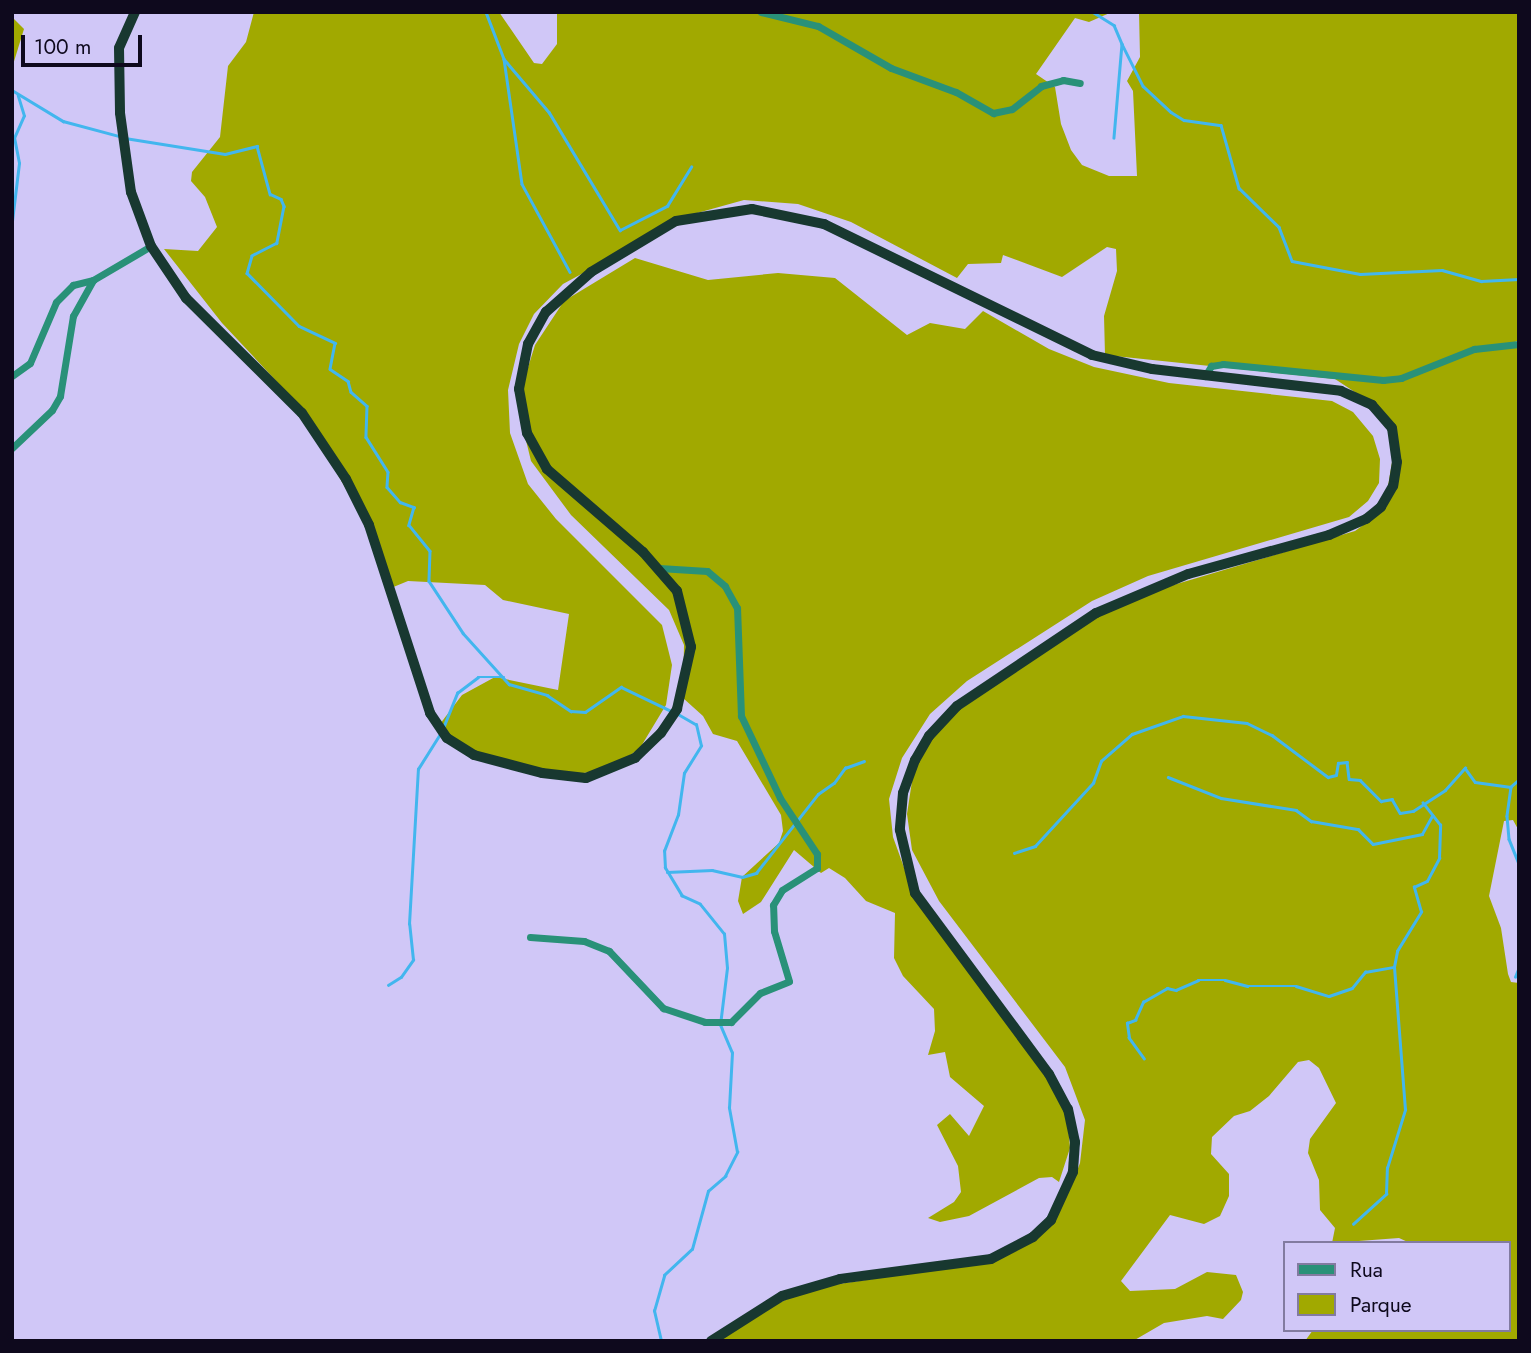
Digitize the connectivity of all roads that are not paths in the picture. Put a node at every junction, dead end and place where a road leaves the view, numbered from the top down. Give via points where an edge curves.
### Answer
1 (135, 12) edge
2 (761, 12) edge
3 (1080, 83) dead end
4 (152, 246) junction
5 (93, 280) junction
6 (1519, 344) edge
7 (12, 376) edge
8 (1205, 376) junction
9 (12, 447) edge
10 (659, 568) junction
11 (530, 937) dead end
12 (711, 1341) edge

1 - 4 highway via 120,48 120,113 131,192
2 - 3 street via 818,26 891,68 956,92 993,113 1012,108 1041,86 1063,80
4 - 5 street
4 - 10 highway via 186,298 302,413 346,480 369,525 430,713 456,744 474,755 524,769 586,778 616,769 642,752 677,709 690,659 684,609
5 - 7 street via 74,285 56,302 30,363
5 - 9 street via 73,316 60,396 52,410
6 - 8 street via 1474,349 1383,380 1223,364 1211,366
8 - 10 highway via 1115,362 1068,346 824,224 751,209 676,221 590,272 546,312 528,344 519,389 527,433 547,469
8 - 12 highway via 1341,391 1372,405 1395,437 1397,462 1388,497 1374,513 1344,530 1188,574 1081,622 942,720 915,760 903,793 901,841 915,893 1049,1074 1068,1109 1075,1142 1066,1195 1043,1228 1005,1254 841,1279 782,1296
10 - 11 street via 707,571 731,597 741,634 741,716 780,798 817,854 817,868 782,890 773,905 774,931 789,981 760,993 731,1022 705,1022 663,1009 609,951 584,942

